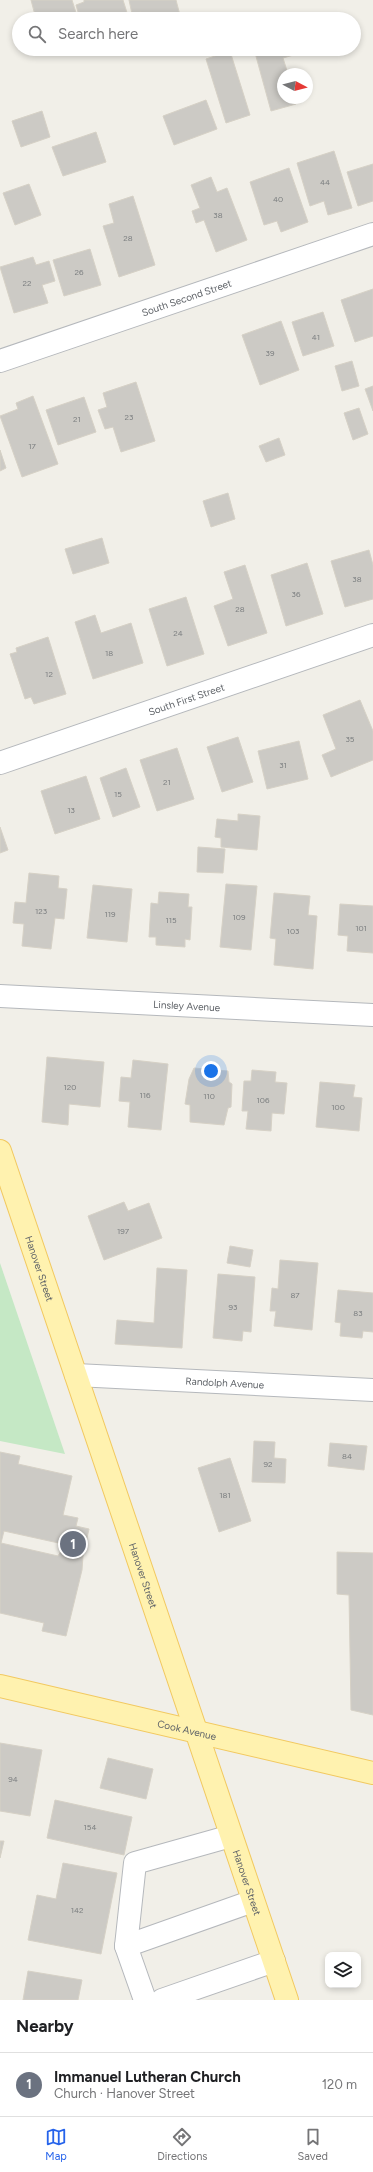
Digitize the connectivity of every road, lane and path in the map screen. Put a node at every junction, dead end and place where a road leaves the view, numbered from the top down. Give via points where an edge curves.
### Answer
1 (373, 234) edge
2 (0, 361) edge
3 (373, 635) edge
4 (0, 763) edge
5 (0, 996) edge
6 (373, 1015) edge
7 (0, 1151) edge
8 (76, 1375) junction
9 (373, 1390) edge
10 (0, 1686) edge
11 (196, 1732) junction
12 (373, 1773) edge
13 (231, 1836) junction
14 (253, 1901) junction
15 (126, 1946) junction
16 (274, 1962) junction
17 (145, 2000) edge
18 (162, 2000) edge
19 (287, 2000) edge

1 - 2 street, South Second Street
3 - 4 street, South First Street
5 - 6 street, Linsley Avenue
7 - 8 main road, Hanover Street
8 - 9 street, Randolph Avenue
8 - 11 main road, Hanover Street
10 - 11 main road, Cook Avenue
11 - 12 main road, Cook Avenue
11 - 13 main road, Hanover Street
13 - 14 main road, Hanover Street
13 - 15 street via 135,1863
14 - 15 street
14 - 16 main road, Hanover Street
15 - 17 street
16 - 18 street
16 - 19 main road, Hanover Street

